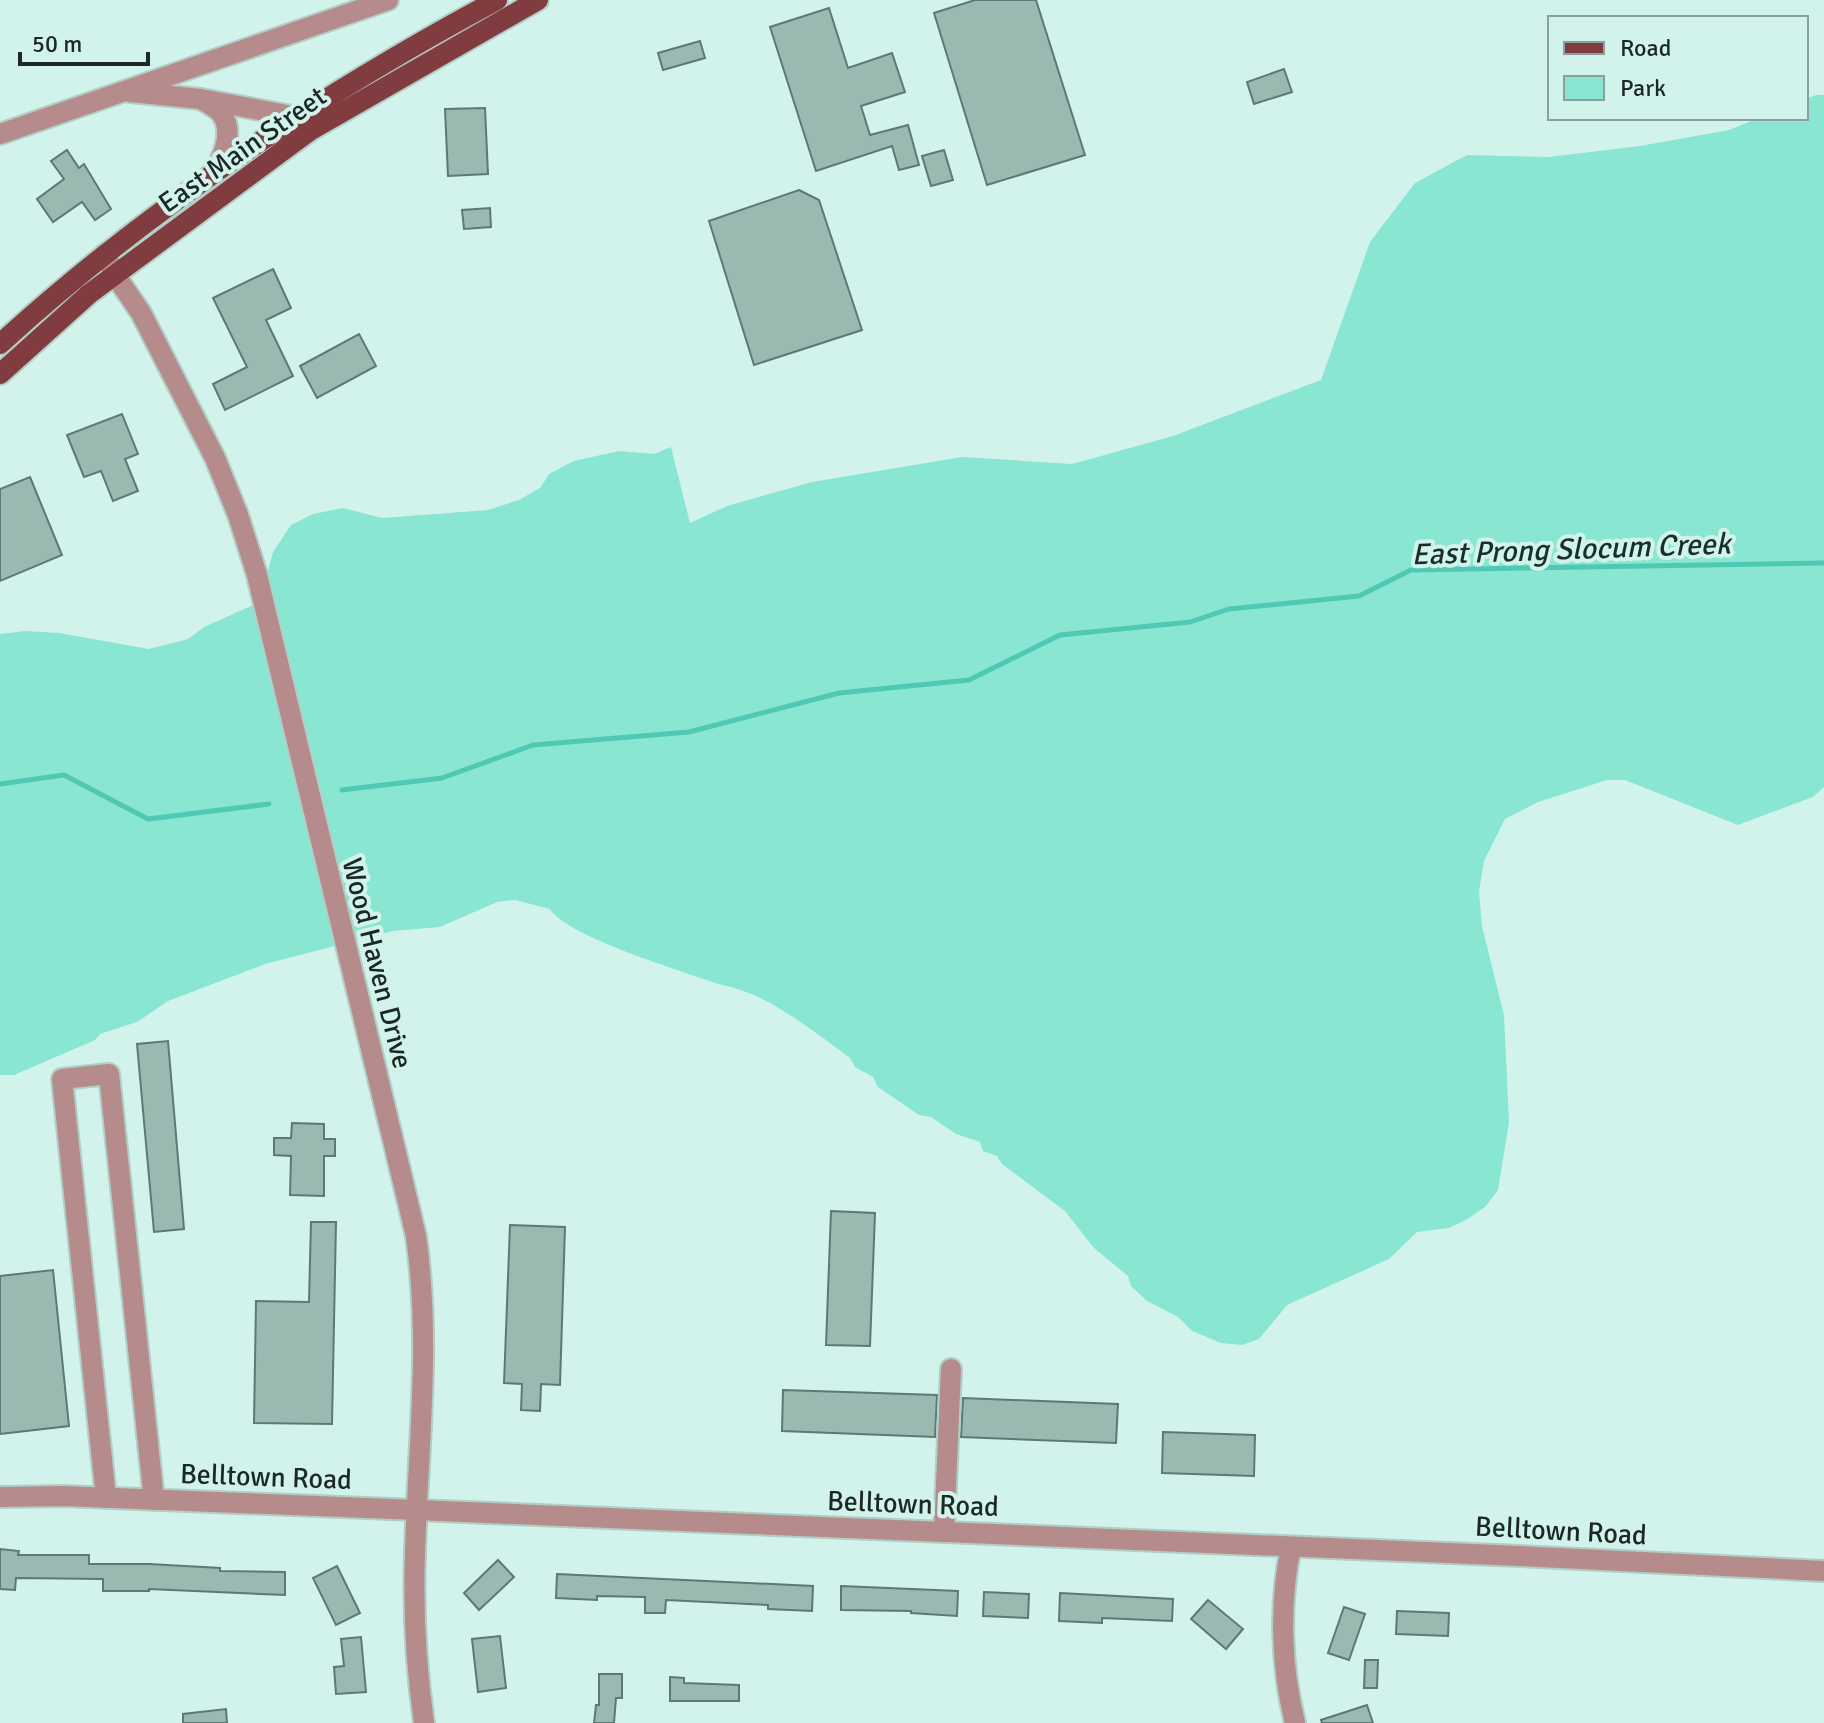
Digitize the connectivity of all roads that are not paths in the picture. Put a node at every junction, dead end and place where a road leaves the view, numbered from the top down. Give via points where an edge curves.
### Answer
1 (388, 0) edge
2 (497, 0) edge
3 (538, 0) edge
4 (122, 91) junction
5 (201, 99) junction
6 (297, 118) junction
7 (325, 122) junction
8 (0, 134) edge
9 (210, 177) junction
10 (105, 254) junction
11 (115, 275) junction
12 (0, 344) edge
13 (0, 374) edge
14 (951, 1369) dead end
15 (0, 1497) edge
16 (106, 1498) junction
17 (154, 1500) junction
18 (417, 1510) junction
19 (944, 1532) junction
20 (1291, 1547) junction
21 (1824, 1571) edge
22 (424, 1723) edge
23 (1295, 1723) edge

1 - 4 street
2 - 6 main road, East Main Street
3 - 7 main road, East Main Street
4 - 5 street
4 - 8 street
5 - 6 street
5 - 9 street via 221,113 226,127 221,162
6 - 7 street
6 - 9 main road, East Main Street
7 - 11 main road, East Main Street
9 - 10 main road, East Main Street
10 - 11 street, Wood Haven Drive
10 - 12 main road, East Main Street
11 - 13 main road, East Main Street
11 - 18 street, Wood Haven Drive via 141,313 215,458 266,607 416,1236 424,1328
14 - 19 street
15 - 16 street, Belltown Road
16 - 17 street, Belltown Road
16 - 17 street via 62,1079 109,1074
17 - 18 street, Belltown Road
18 - 19 street, Belltown Road
18 - 22 street, Wood Haven Drive via 414,1593
19 - 20 street, Belltown Road
20 - 21 street, Belltown Road
20 - 23 street via 1283,1648

